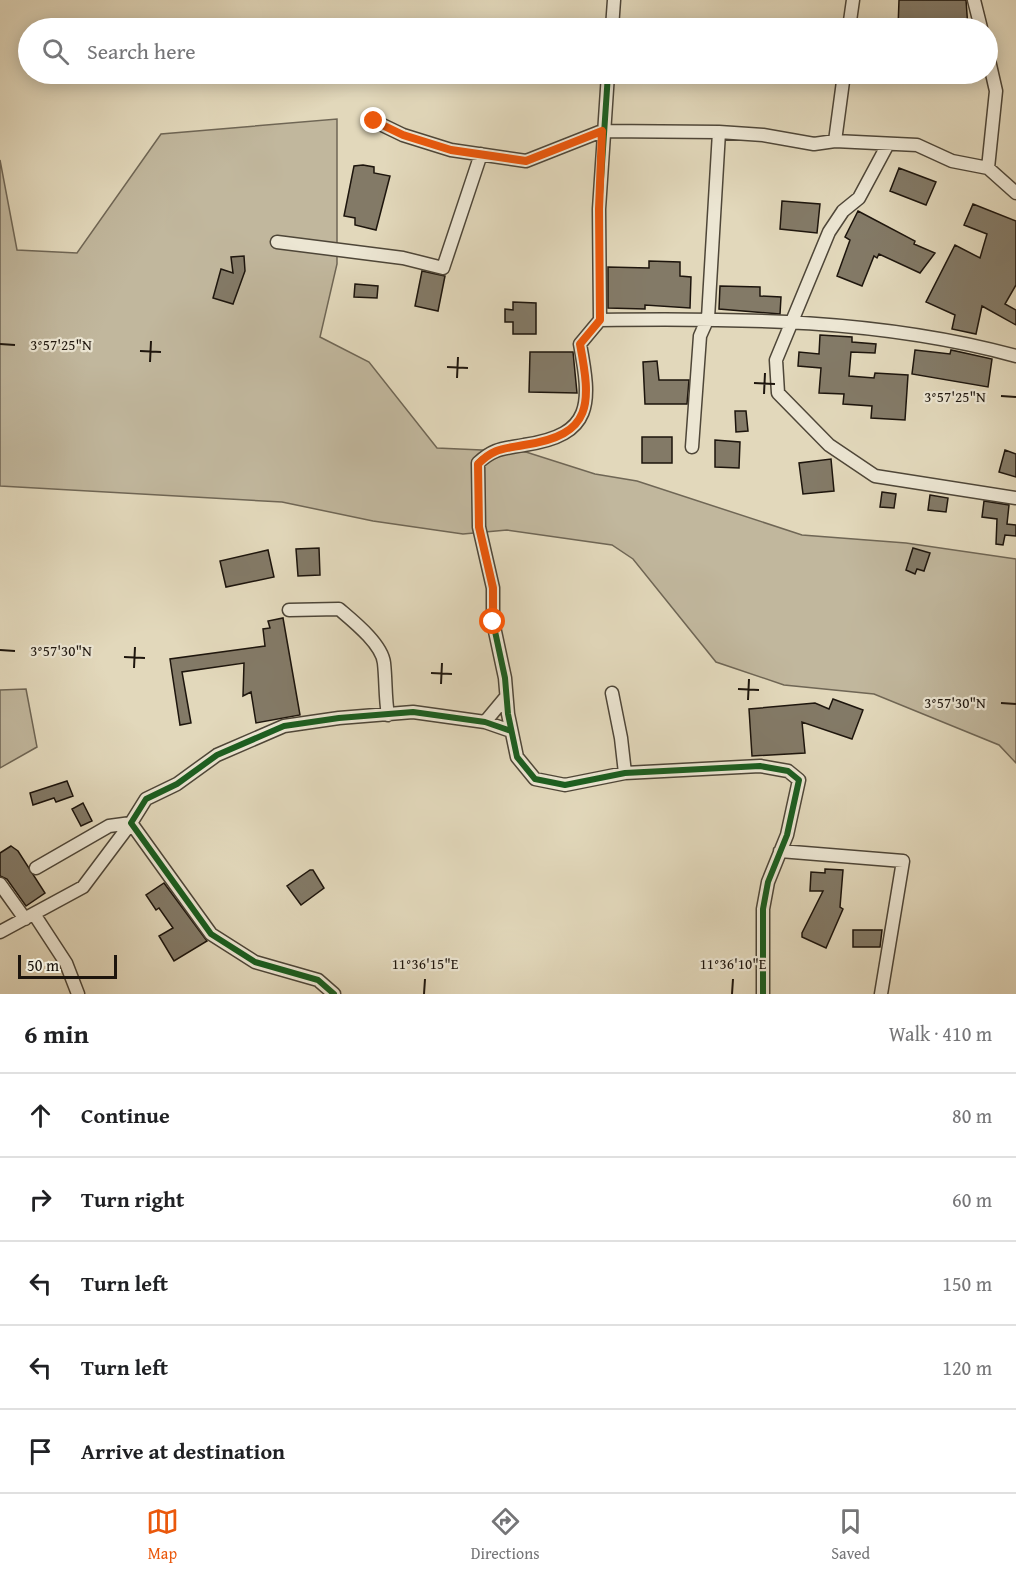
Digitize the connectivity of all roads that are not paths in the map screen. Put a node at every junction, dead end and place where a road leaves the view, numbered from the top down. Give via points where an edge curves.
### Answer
1 (614, 0) edge
2 (853, 0) edge
3 (974, 0) edge
4 (613, 18) edge
5 (850, 18) edge
6 (978, 18) edge
7 (607, 84) edge
8 (842, 84) edge
9 (994, 84) edge
10 (374, 121) dead end
11 (602, 131) junction
12 (719, 132) junction
13 (835, 141) junction
14 (888, 144) junction
15 (482, 154) junction
16 (988, 168) junction
17 (1016, 194) edge
18 (277, 242) dead end
19 (708, 318) junction
20 (600, 320) junction
21 (790, 322) junction
22 (1016, 356) edge
23 (692, 447) dead end
24 (1016, 498) edge
25 (289, 610) dead end
26 (612, 693) dead end
27 (505, 698) junction
28 (388, 716) junction
29 (485, 722) junction
30 (511, 731) junction
31 (625, 774) junction
32 (131, 823) junction
33 (780, 850) junction
34 (36, 868) dead end
35 (0, 884) edge
36 (30, 916) junction
37 (0, 932) edge
38 (78, 994) edge
39 (334, 994) edge
40 (763, 994) edge
41 (881, 994) edge

1 - 4 street
2 - 5 street
3 - 6 street
7 - 11 street
8 - 13 street
9 - 16 street
10 - 15 street via 451,150
11 - 12 street
11 - 15 street via 526,161
11 - 20 street
12 - 13 street via 814,144
12 - 19 street
13 - 14 street
14 - 16 street via 917,145 952,161
14 - 21 street via 859,198 843,211 829,232
15 - 18 street via 442,268 403,258
16 - 17 street
19 - 20 street
19 - 21 street
19 - 23 street via 700,336
20 - 27 street via 580,344 588,388 581,419 568,433 491,451 478,464 479,527 493,588 493,622 505,678
21 - 22 street via 930,336
21 - 24 street via 776,360 778,393 829,445 875,476
25 - 28 street via 339,609 367,634 384,660
26 - 31 street
27 - 29 street
27 - 30 street
28 - 29 street via 413,712
28 - 32 street via 284,726 243,741 217,754 177,784 146,799
29 - 30 street
30 - 31 street via 517,757 535,779 566,784
31 - 33 street via 760,766 788,771 799,780
32 - 34 street via 109,826
32 - 36 street via 83,887
32 - 39 street via 211,934 255,962 318,980
33 - 40 street via 763,909
33 - 41 street via 903,861
35 - 36 street
36 - 37 street
36 - 38 street via 66,963

